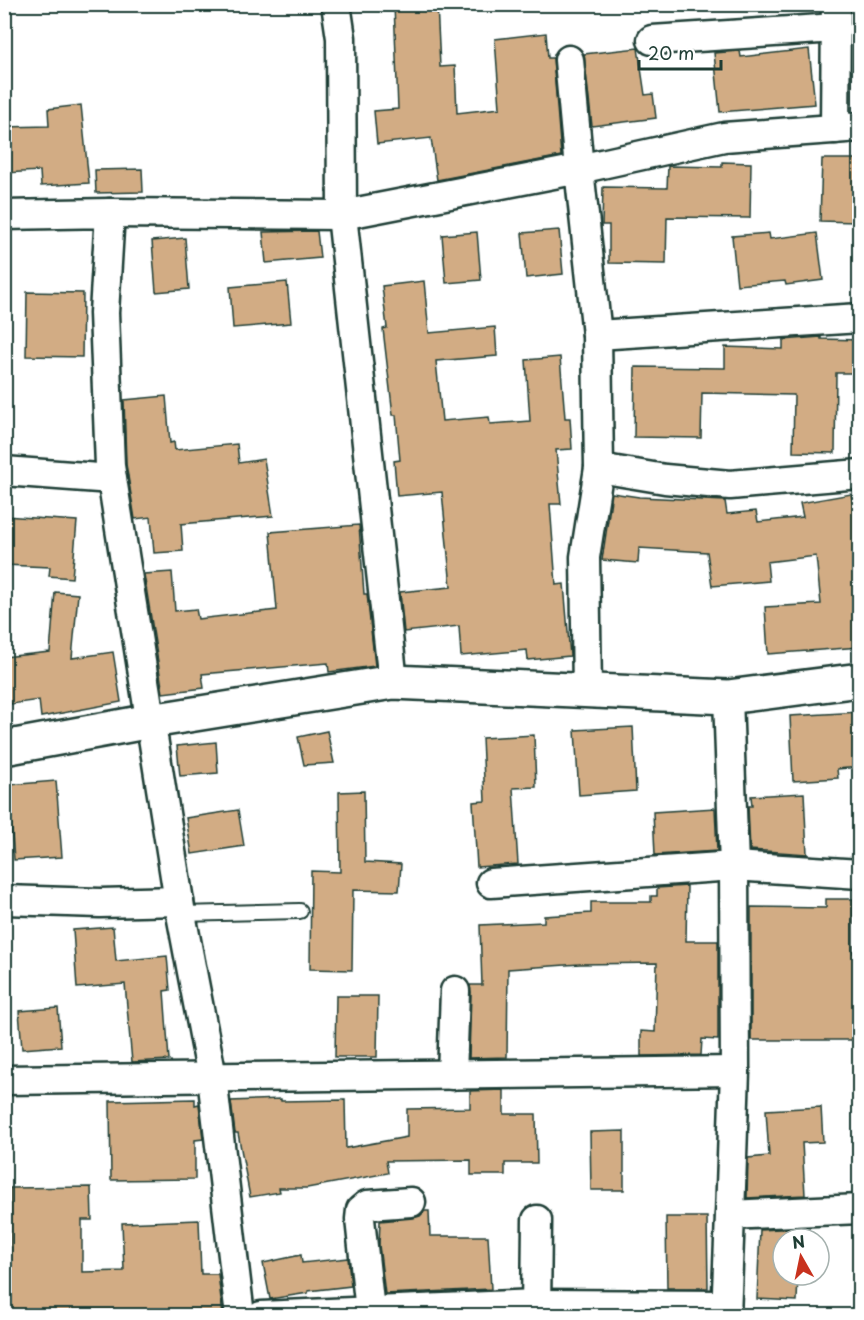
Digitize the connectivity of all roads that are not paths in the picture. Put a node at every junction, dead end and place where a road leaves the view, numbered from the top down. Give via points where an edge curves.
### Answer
1 (336, 4) edge
2 (836, 16) edge
3 (652, 40) dead end
4 (569, 60) dead end
5 (847, 128) edge
6 (579, 169) junction
7 (110, 213) junction
8 (4, 215) edge
9 (342, 215) junction
10 (860, 318) edge
11 (597, 335) junction
12 (599, 468) junction
13 (4, 471) edge
14 (860, 474) edge
15 (112, 479) junction
16 (860, 680) edge
17 (393, 682) junction
18 (588, 690) junction
19 (728, 697) junction
20 (151, 721) junction
21 (4, 748) edge
22 (734, 866) junction
23 (860, 874) edge
24 (491, 883) dead end
25 (4, 900) edge
26 (180, 908) junction
27 (300, 911) dead end
28 (455, 991) dead end
29 (735, 1071) junction
30 (452, 1075) junction
31 (212, 1077) junction
32 (4, 1080) edge
33 (411, 1202) dead end
34 (860, 1209) edge
35 (730, 1215) junction
36 (537, 1220) dead end
37 (536, 1310) edge
38 (726, 1310) edge
39 (381, 1312) edge
40 (240, 1316) edge
41 (261, 1316) edge

1 - 9 street via 341,38
2 - 3 street
2 - 5 street
4 - 6 street
5 - 6 street via 724,137
6 - 9 street
6 - 11 street
7 - 8 street
7 - 9 street
7 - 15 street via 104,313
9 - 17 street
10 - 11 street
11 - 12 street
12 - 14 street via 730,485
12 - 18 street via 585,557
13 - 15 street
15 - 20 street
16 - 19 street
17 - 18 street
17 - 20 street
18 - 19 street
19 - 22 street
20 - 21 street
20 - 26 street
22 - 23 street
22 - 24 street
22 - 29 street
25 - 26 street
26 - 27 lane
26 - 31 street
28 - 30 street
29 - 30 street
29 - 35 street
30 - 31 street
31 - 32 street
31 - 40 street
33 - 39 street via 367,1205 361,1210
34 - 35 street
35 - 38 street
36 - 37 street
37 - 38 street
37 - 39 street
39 - 41 street

